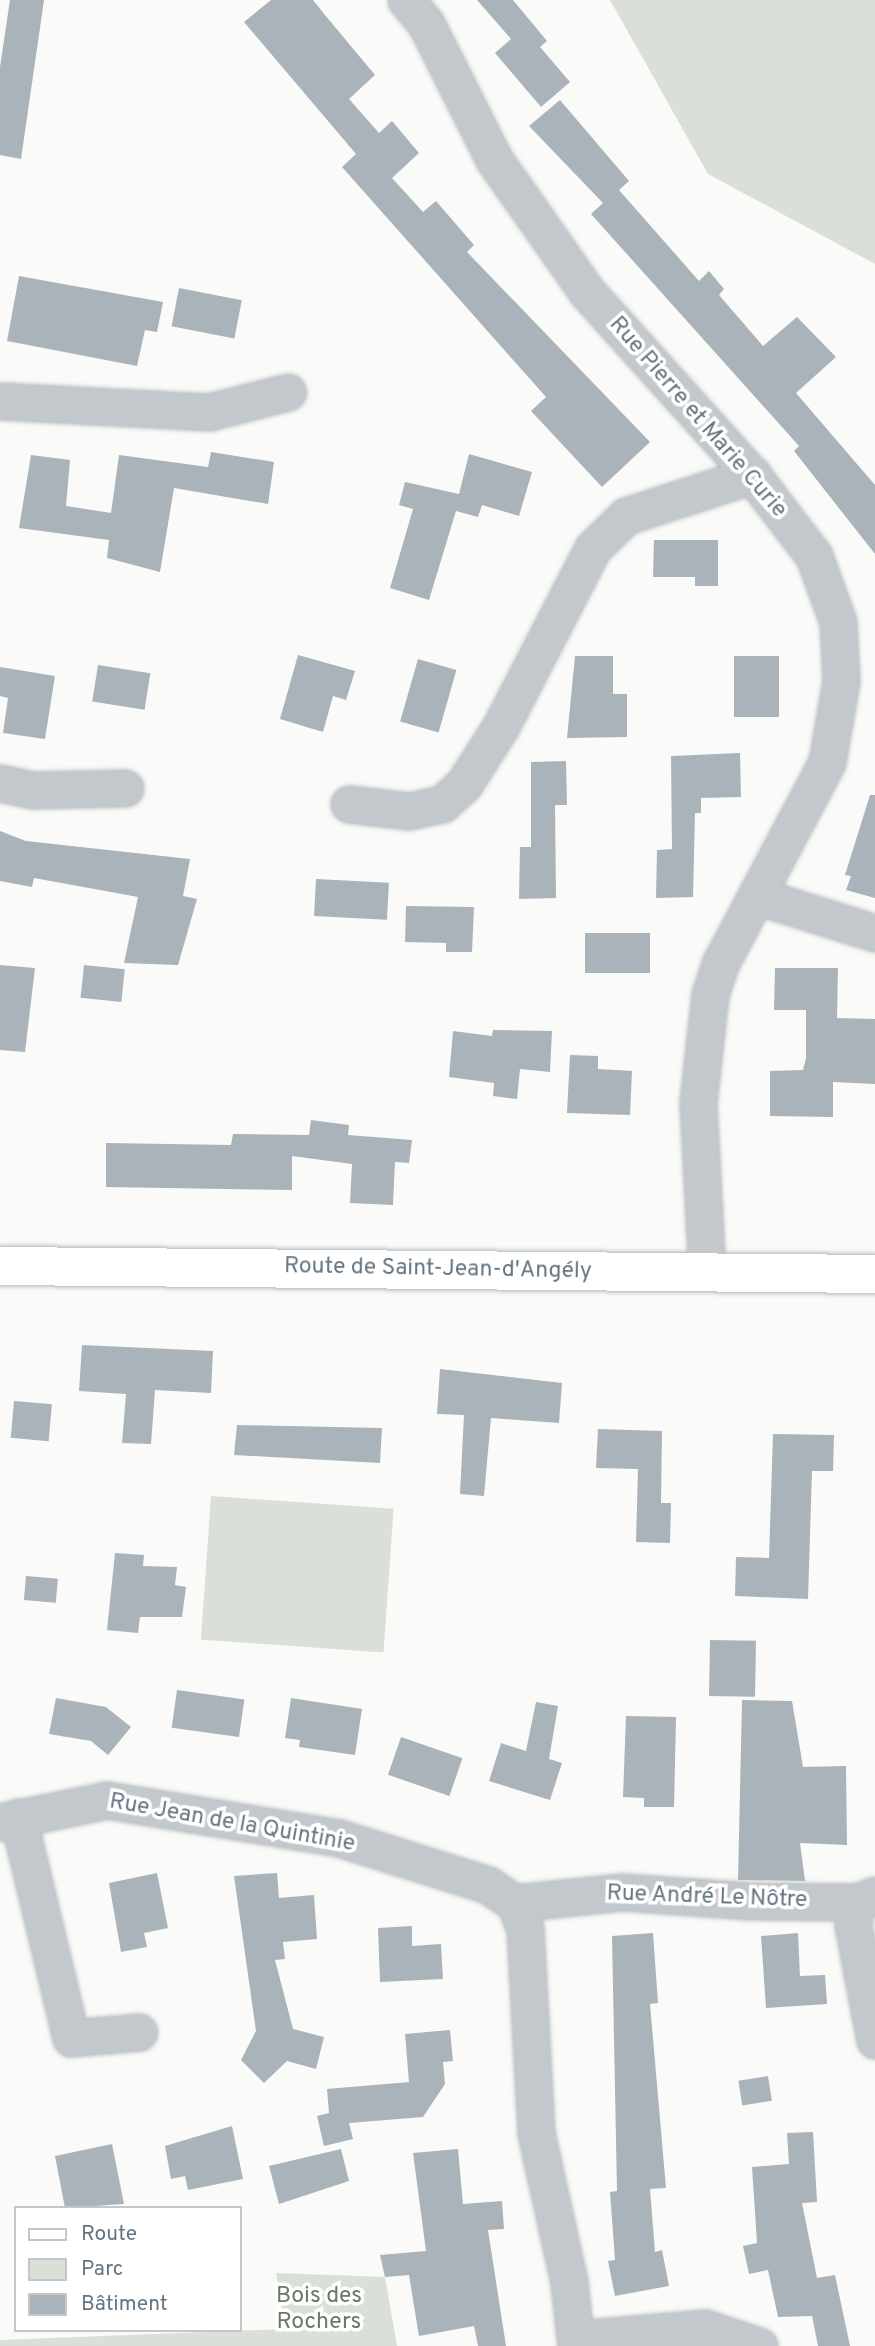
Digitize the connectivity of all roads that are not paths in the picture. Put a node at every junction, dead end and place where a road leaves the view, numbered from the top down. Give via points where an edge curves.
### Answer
1 (406, 0) edge
2 (288, 393) dead end
3 (0, 401) edge
4 (752, 475) junction
5 (0, 783) edge
6 (125, 788) dead end
7 (349, 804) dead end
8 (757, 896) junction
9 (875, 933) edge
10 (0, 1266) edge
11 (707, 1272) junction
12 (875, 1274) edge
13 (9, 1820) edge
14 (866, 1898) edge
15 (516, 1903) junction
16 (139, 2032) dead end
17 (875, 2040) edge
18 (576, 2343) edge
19 (759, 2346) edge

1 - 4 street, Rue Pierre et Marie Curie via 426,24 495,161 587,292
2 - 3 street via 209,412
4 - 7 street via 626,516 593,548 501,726 464,785 442,804 409,811
4 - 8 street, Rue Pierre et Marie Curie via 814,556 838,622 841,681 827,762
5 - 6 street via 33,790
8 - 9 street
8 - 11 street, Rue Pierre et Marie Curie via 720,964 702,1045
10 - 11 main road, Route de Saint-Jean-d'Angély
11 - 12 main road, Route de Saint-Jean-d'Angély
13 - 15 street, Rue Jean de la Quintinie via 107,1800 340,1838 488,1885
13 - 16 street via 71,2038
14 - 15 street, Rue André Le Nôtre via 622,1892
14 - 17 street, Rue André Le Nôtre via 853,1925
15 - 18 street via 525,1929 536,2133
18 - 19 street via 705,2328

